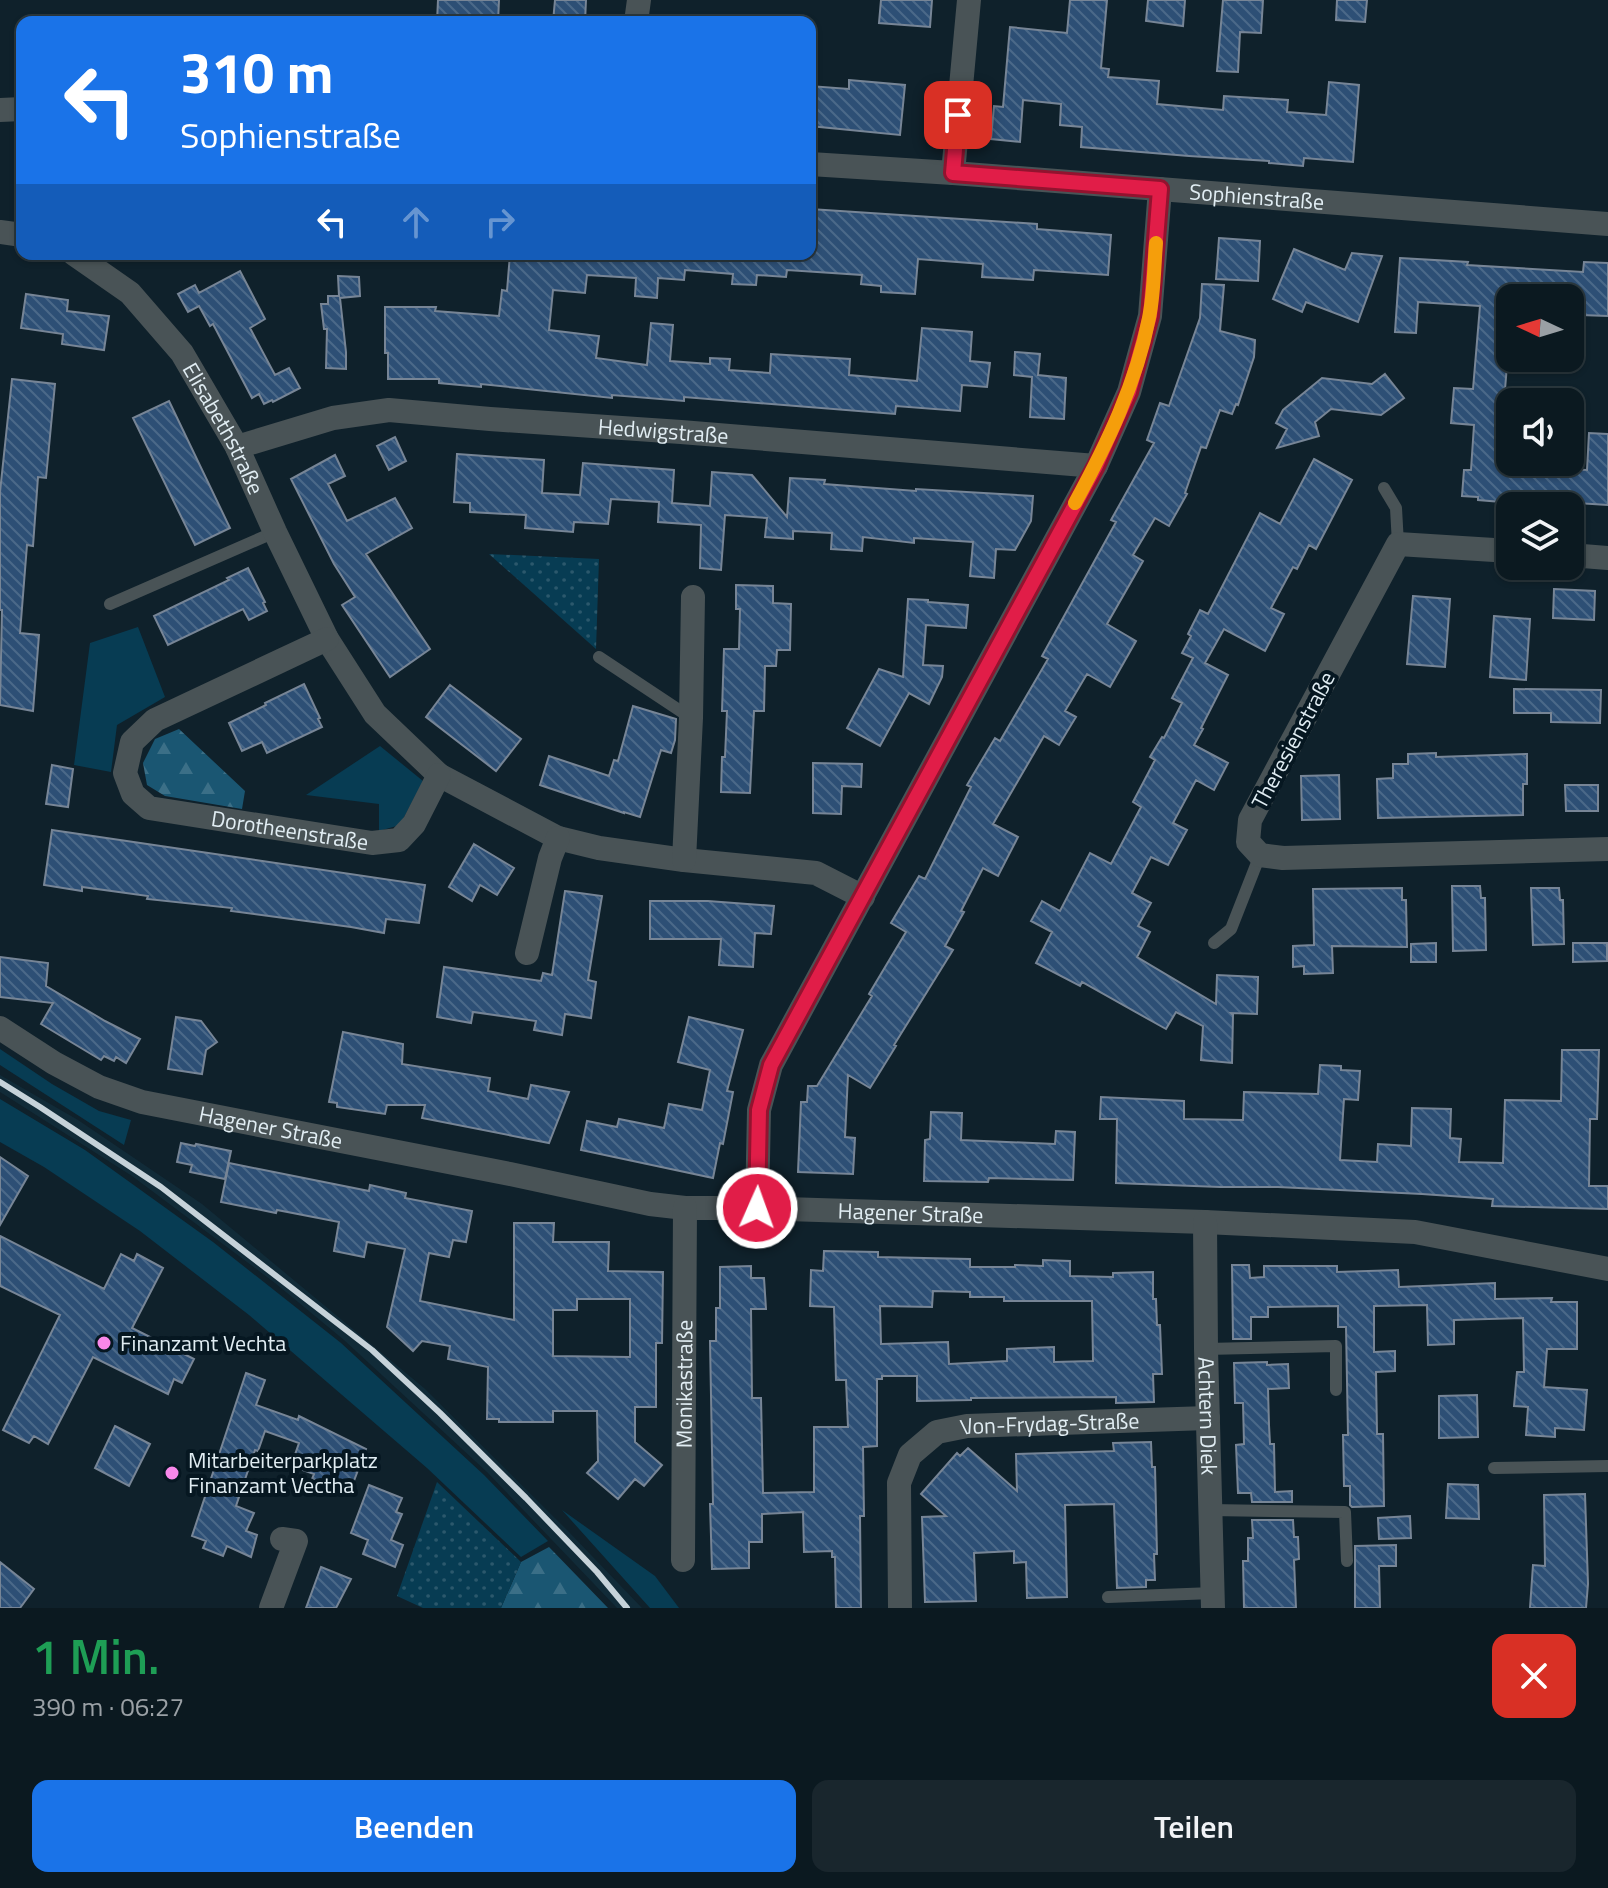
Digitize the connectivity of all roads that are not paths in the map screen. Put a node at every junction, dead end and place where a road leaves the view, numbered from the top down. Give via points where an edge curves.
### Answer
1 (969, 0) edge
2 (816, 164) edge
3 (953, 173) junction
4 (1160, 189) junction
5 (1608, 224) edge
6 (83, 260) edge
7 (237, 447) junction
8 (1096, 466) junction
9 (1384, 488) dead end
10 (275, 532) junction
11 (1398, 544) junction
12 (1496, 550) edge
13 (1584, 556) edge
14 (1608, 558) edge
15 (693, 597) dead end
16 (110, 604) dead end
17 (327, 639) junction
18 (599, 657) dead end
19 (691, 718) junction
20 (439, 775) junction
21 (558, 838) junction
22 (1608, 849) edge
23 (1260, 855) junction
24 (684, 860) junction
25 (863, 897) junction
26 (1214, 943) dead end
27 (527, 953) dead end
28 (0, 1028) edge
29 (685, 1208) junction
30 (757, 1208) junction
31 (1205, 1222) junction
32 (1608, 1269) edge
33 (1206, 1349) junction
34 (1336, 1390) dead end
35 (1208, 1418) junction
36 (1608, 1466) edge
37 (1494, 1468) dead end
38 (1210, 1510) junction
39 (282, 1539) dead end
40 (683, 1560) dead end
41 (1347, 1561) dead end
42 (1108, 1597) dead end
43 (1213, 1600) edge
44 (271, 1608) edge
45 (900, 1608) edge

1 - 3 street
2 - 3 street, Sophienstraße
3 - 4 street, Sophienstraße
4 - 5 street, Sophienstraße
4 - 8 street via 1150,316 1129,392
6 - 7 street, Elisabethstraße via 130,293 182,353
7 - 8 street, Hedwigstraße via 333,418 389,410
7 - 10 street, Elisabethstraße
8 - 25 street
9 - 11 lane via 1396,508
10 - 16 lane
10 - 17 street, Elisabethstraße
11 - 12 street
11 - 23 street, Theresienstraße via 1250,820 1248,842
13 - 14 street
15 - 19 street
17 - 20 street, Elisabethstraße via 375,714
17 - 20 street, Dorotheenstraße via 155,720 132,742 125,773 133,794 149,808 372,843 399,840 414,824
18 - 19 lane
19 - 24 street
20 - 21 street, Elisabethstraße
21 - 24 street, Elisabethstraße
21 - 27 street
22 - 23 street
23 - 26 lane via 1231,929
24 - 25 street, Elisabethstraße via 816,873
25 - 30 street via 771,1065 759,1110
28 - 29 street, Hagener Straße via 99,1087 142,1102
29 - 30 street, Hagener Straße
29 - 40 street, Monikastraße
30 - 31 street, Hagener Straße
31 - 32 street, Hagener Straße via 1415,1232
31 - 33 street, Achtern Diek
33 - 34 lane via 1336,1346
33 - 35 street, Achtern Diek
35 - 38 street, Achtern Diek
35 - 45 street, Von-Frydag-Straße via 967,1426 937,1432 910,1455 899,1483
36 - 37 lane
38 - 41 lane via 1345,1512
38 - 43 street, Achtern Diek
39 - 44 street via 296,1541
42 - 43 lane

